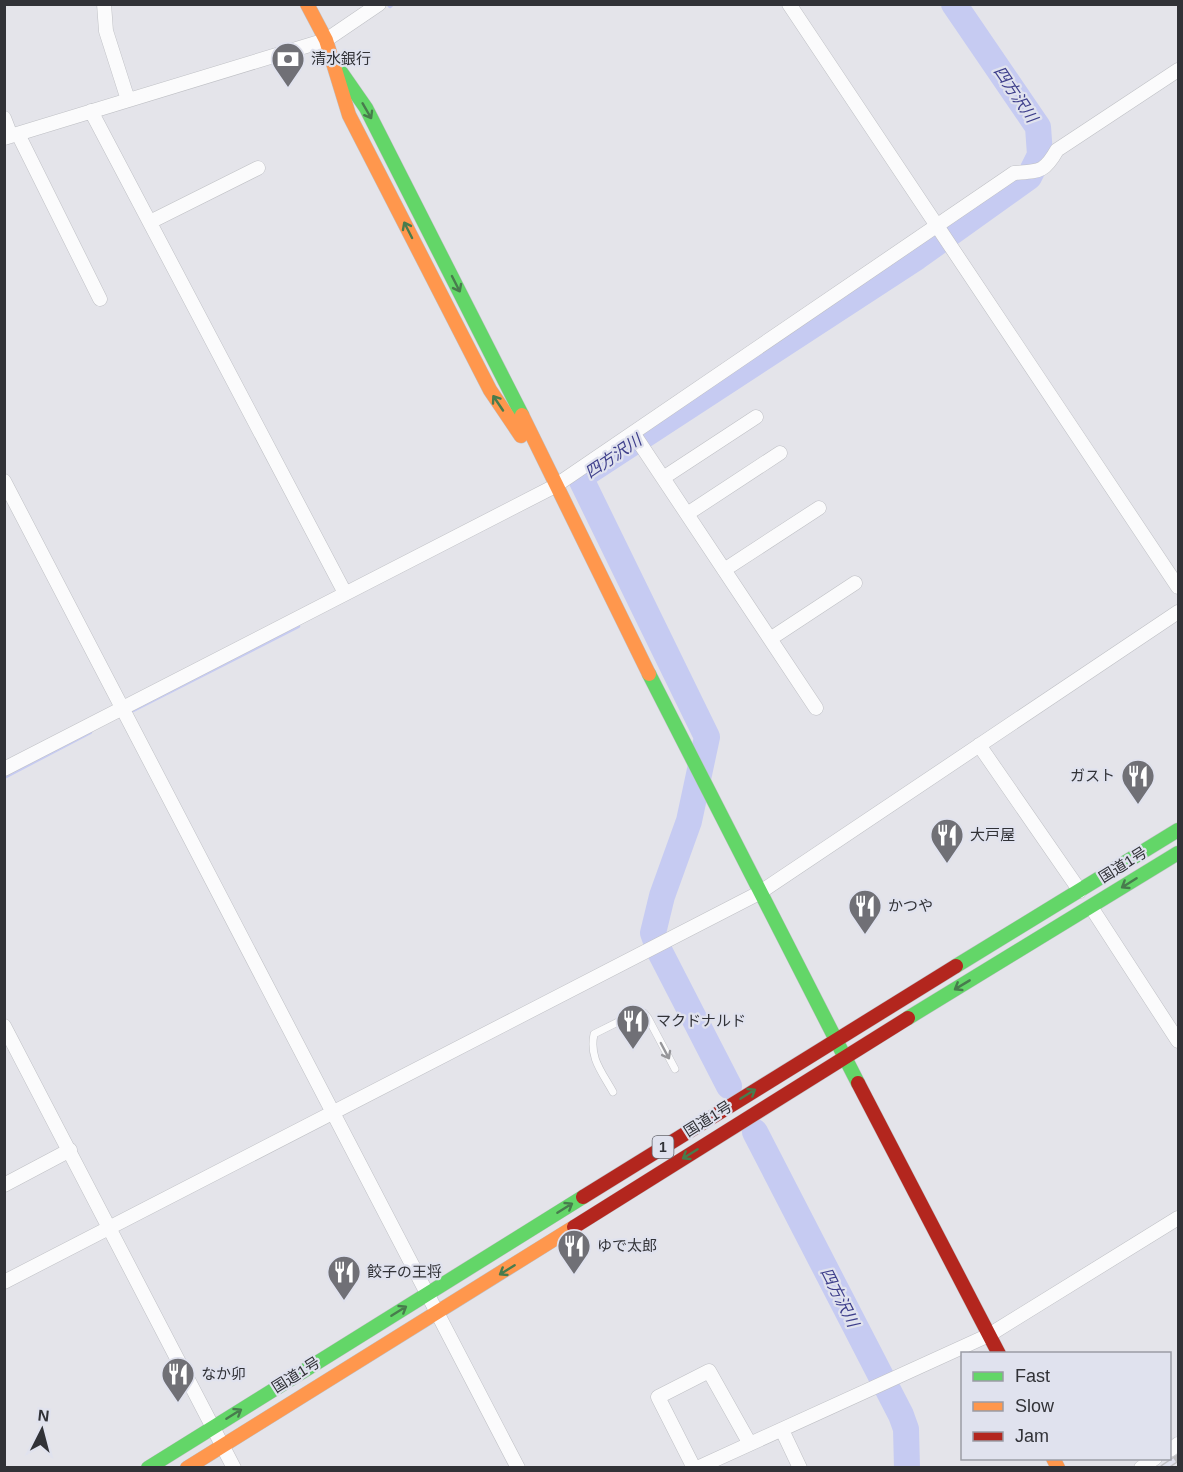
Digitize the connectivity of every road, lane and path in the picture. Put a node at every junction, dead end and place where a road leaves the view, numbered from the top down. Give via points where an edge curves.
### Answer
1 (104, 4) edge
2 (307, 4) edge
3 (379, 4) edge
4 (789, 4) edge
5 (326, 40) junction
6 (1179, 70) edge
7 (128, 99) junction
8 (91, 111) junction
9 (4, 118) edge
10 (11, 136) edge
11 (258, 168) dead end
12 (150, 222) junction
13 (936, 228) junction
14 (100, 299) dead end
15 (756, 417) dead end
16 (633, 433) junction
17 (780, 453) dead end
18 (663, 478) junction
19 (4, 481) edge
20 (555, 486) junction
21 (819, 508) dead end
22 (687, 514) junction
23 (724, 570) junction
24 (855, 583) dead end
25 (1179, 586) edge
26 (345, 593) junction
27 (1179, 612) edge
28 (770, 639) junction
29 (121, 708) junction
30 (816, 708) dead end
31 (980, 745) junction
32 (4, 769) edge
33 (1179, 830) edge
34 (1179, 852) edge
35 (1080, 891) junction
36 (759, 894) junction
37 (1091, 907) junction
38 (4, 1026) edge
39 (835, 1040) junction
40 (1179, 1041) edge
41 (844, 1057) junction
42 (675, 1069) dead end
43 (613, 1092) dead end
44 (334, 1113) junction
45 (70, 1150) junction
46 (4, 1185) edge
47 (1179, 1218) edge
48 (110, 1226) junction
49 (4, 1282) edge
50 (427, 1293) junction
51 (437, 1314) junction
52 (989, 1335) junction
53 (998, 1352) edge
54 (213, 1427) junction
55 (782, 1430) junction
56 (750, 1444) junction
57 (222, 1445) junction
58 (148, 1467) edge
59 (187, 1467) edge
60 (234, 1467) edge
61 (518, 1467) edge
62 (695, 1467) edge
63 (800, 1467) edge

1 - 7 street via 106,31
2 - 5 main road
3 - 5 street
4 - 13 street
5 - 7 street
5 - 20 main road via 334,62 366,108
6 - 13 street via 1057,150 1041,170 1014,173
7 - 8 street
8 - 10 street
8 - 12 street
9 - 10 street
10 - 14 street
11 - 12 street
12 - 26 street
13 - 16 street
13 - 25 street
15 - 18 street
16 - 18 street
16 - 20 street
17 - 22 street
18 - 22 street
19 - 29 street
20 - 26 street
20 - 36 main road
21 - 23 street
22 - 23 street
23 - 28 street
24 - 28 street
26 - 29 street
27 - 31 street
28 - 30 street
29 - 32 street
29 - 44 street
31 - 35 street
31 - 36 street
33 - 35 main road, 国道1号 / 1
34 -> 37 main road, 国道1号 / 1
35 - 39 main road, 国道1号 / 1
36 - 39 main road
36 - 44 street
37 - 40 street
37 -> 41 main road, 国道1号 / 1
38 - 45 street
39 - 41 main road
50 -> 39 main road, 国道1号 / 1
41 -> 51 main road, 国道1号 / 1
41 - 52 main road
43 -> 42 lane via 591,1048 594,1034 638,1012 648,1018
44 - 48 street
44 - 50 street
45 - 46 street
45 - 48 street
47 - 52 street
48 - 49 street
48 - 54 street
50 - 51 street
54 -> 50 main road, 国道1号 / 1
51 - 57 main road, 国道1号 / 1
51 - 61 street
52 - 53 main road
52 - 55 street
54 - 57 street
54 - 58 main road, 国道1号 / 1
55 - 56 street
55 - 63 street
56 - 62 street
56 - 62 street via 709,1371 658,1397
57 - 59 main road, 国道1号 / 1
57 - 60 street

